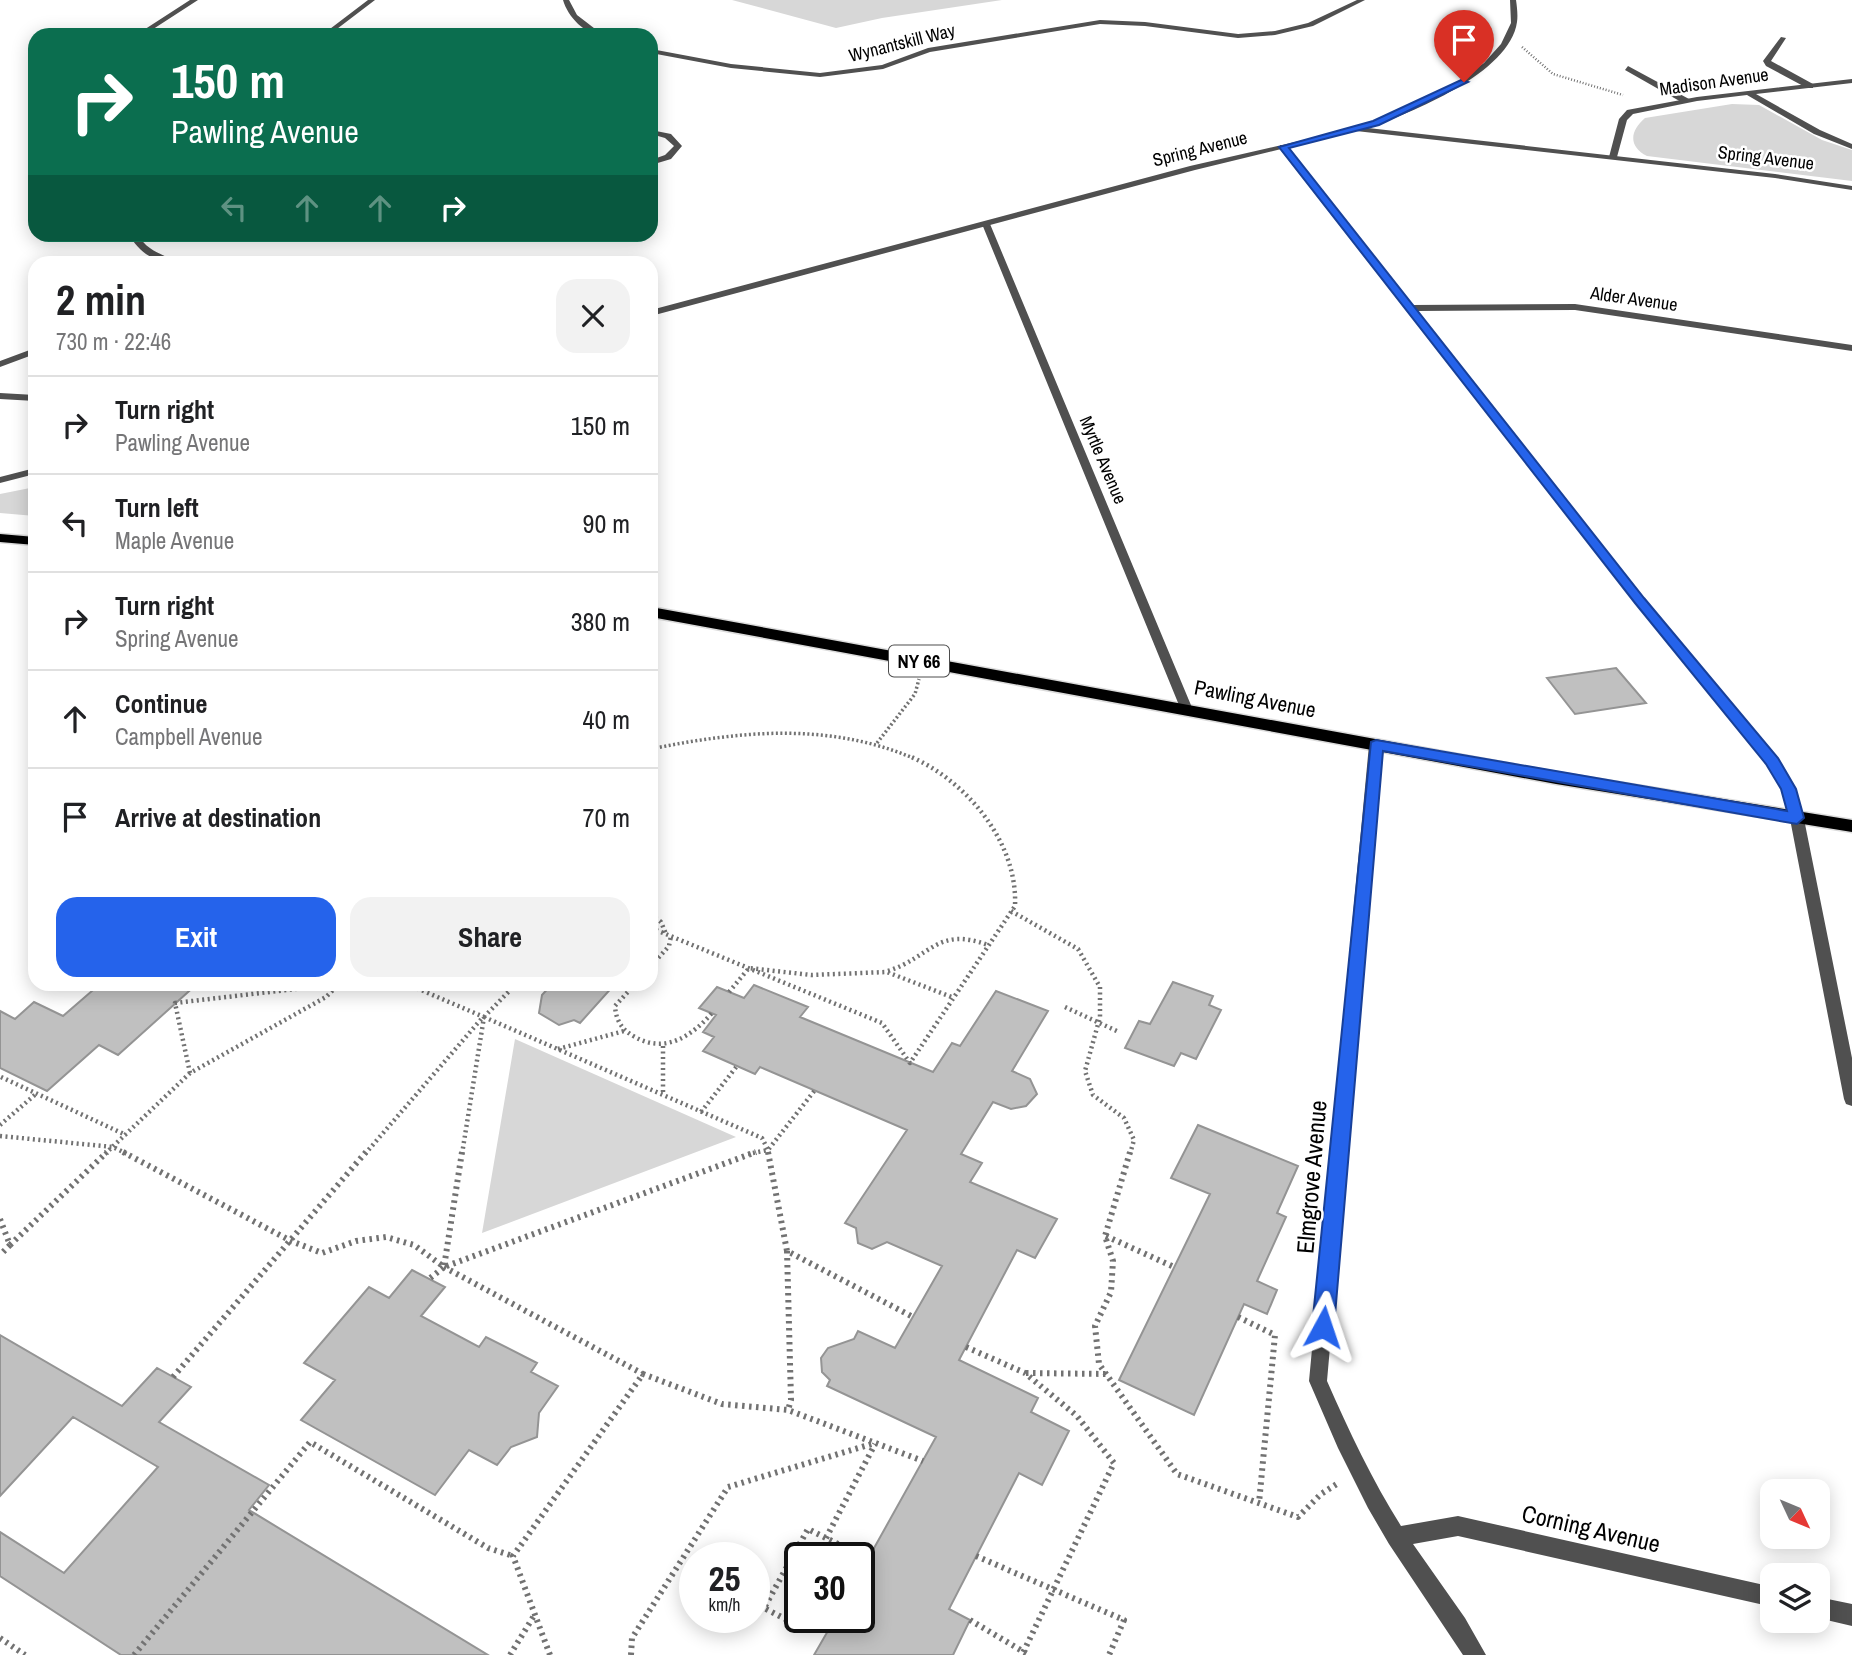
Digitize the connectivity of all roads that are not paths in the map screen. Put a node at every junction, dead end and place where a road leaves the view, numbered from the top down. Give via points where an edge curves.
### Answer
1 (195, 0) edge
2 (372, 0) edge
3 (566, 0) edge
4 (1362, 0) edge
5 (1513, 0) edge
6 (150, 28) edge
7 (334, 28) edge
8 (588, 28) edge
9 (1783, 38) dead end
10 (658, 52) edge
11 (1628, 68) dead end
12 (1852, 81) edge
13 (1810, 86) junction
14 (1748, 93) junction
15 (1686, 101) junction
16 (1356, 129) junction
17 (658, 134) edge
18 (1283, 147) junction
19 (1852, 147) edge
20 (1613, 157) junction
21 (658, 161) edge
22 (1852, 188) edge
23 (986, 224) junction
24 (136, 242) edge
25 (157, 256) edge
26 (1409, 308) junction
27 (658, 311) edge
28 (1852, 348) edge
29 (28, 354) edge
30 (0, 364) edge
31 (0, 396) edge
32 (28, 398) edge
33 (28, 473) edge
34 (0, 480) edge
35 (0, 538) edge
36 (28, 540) edge
37 (658, 613) edge
38 (1187, 709) junction
39 (1376, 745) junction
40 (1797, 818) junction
41 (1852, 826) edge
42 (1852, 1099) edge
43 (1396, 1537) junction
44 (1760, 1594) edge
45 (1830, 1610) edge
46 (1852, 1615) edge
47 (1475, 1655) edge

1 - 6 street
2 - 7 street
3 - 8 street via 569,11
4 - 10 street, Wynantskill Way via 1327,20 1276,34 1220,35 1126,21 1100,22 928,50 883,67 820,75
5 - 16 street via 1511,31 1496,58 1464,82
9 - 13 street via 1767,61
11 - 15 street
12 - 13 street, Madison Avenue
13 - 14 street, Madison Avenue
14 - 15 street, Madison Avenue
14 - 19 street
15 - 20 street, Madison Avenue via 1630,112 1623,118
16 - 18 street, Spring Avenue
16 - 20 street, Spring Avenue
17 - 21 street via 678,146
18 - 23 street, Spring Avenue
18 - 26 street
20 - 22 street, Spring Avenue
23 - 27 street, Spring Avenue
23 - 38 street, Myrtle Avenue
24 - 25 street
26 - 28 street, Alder Avenue via 1575,307
26 - 40 street via 1773,761
29 - 30 street
31 - 32 street
33 - 34 street
35 - 36 main road
37 - 38 main road, Pawling Avenue / NY 66
38 - 39 main road, Pawling Avenue / NY 66
39 - 40 main road, Pawling Avenue / NY 66
39 - 43 street, Elmgrove Avenue via 1318,1381 1344,1443
40 - 41 main road, Pawling Avenue / NY 66
40 - 42 street
43 - 44 street, Corning Avenue via 1458,1526
43 - 47 street, Elmgrove Avenue
45 - 46 street

